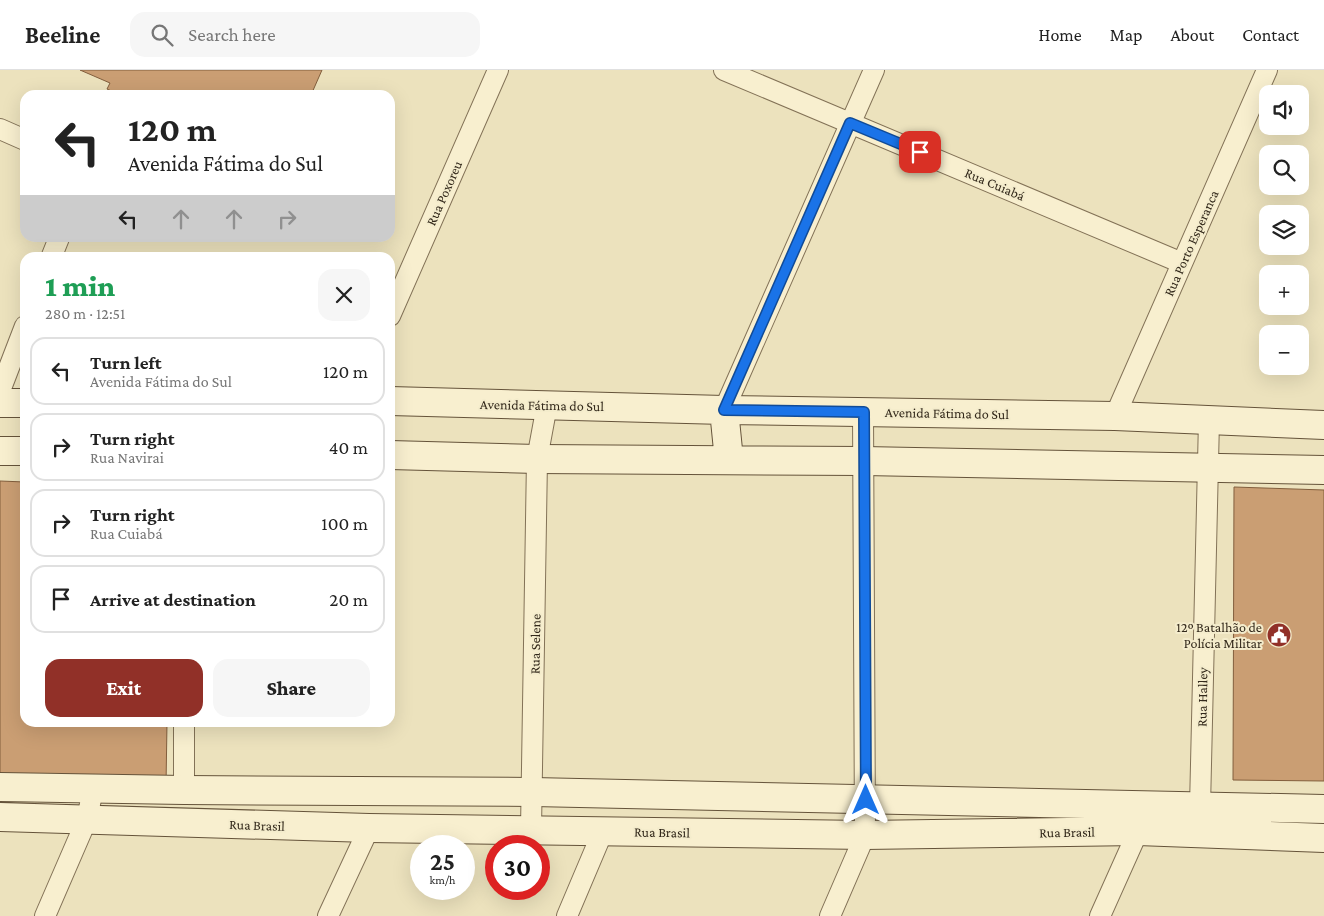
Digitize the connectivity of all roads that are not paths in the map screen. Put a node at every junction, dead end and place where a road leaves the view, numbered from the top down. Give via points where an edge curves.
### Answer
1 (498, 70) edge
2 (724, 70) edge
3 (874, 70) edge
4 (1267, 70) edge
5 (850, 123) junction
6 (0, 129) edge
7 (20, 138) edge
8 (1182, 263) junction
9 (395, 305) edge
10 (20, 339) edge
11 (0, 391) edge
12 (395, 401) edge
13 (0, 402) edge
14 (20, 403) edge
15 (547, 405) junction
16 (724, 410) junction
17 (864, 412) junction
18 (1115, 416) junction
19 (1209, 420) junction
20 (1324, 425) edge
21 (0, 451) edge
22 (20, 451) edge
23 (395, 455) edge
24 (537, 459) junction
25 (729, 460) junction
26 (864, 461) junction
27 (1207, 467) junction
28 (1324, 470) edge
29 (184, 727) edge
30 (0, 787) edge
31 (94, 789) junction
32 (184, 790) junction
33 (533, 792) junction
34 (866, 800) junction
35 (1150, 804) junction
36 (1200, 807) junction
37 (1324, 809) edge
38 (0, 817) edge
39 (87, 819) junction
40 (369, 828) junction
41 (531, 829) junction
42 (603, 831) junction
43 (1138, 831) junction
44 (865, 835) junction
45 (1324, 838) edge
46 (45, 916) edge
47 (328, 916) edge
48 (567, 916) edge
49 (830, 916) edge
50 (1100, 916) edge

1 - 9 street, Rua Poxoreu
2 - 5 street, Rua Cuiabá
3 - 5 street
4 - 8 street, Rua Porto Esperanca
5 - 8 street, Rua Cuiabá
5 - 16 street
6 - 7 street
8 - 18 street, Rua Porto Esperanca
10 - 11 street
12 - 15 street, Avenida Fátima do Sul
13 - 14 street
15 - 16 street, Avenida Fátima do Sul
15 - 24 street, Rua Selene
16 - 17 street, Avenida Fátima do Sul
16 - 25 street
17 - 18 street, Avenida Fátima do Sul
17 - 26 street
18 - 19 street, Avenida Fátima do Sul
19 - 20 street, Avenida Fátima do Sul
19 - 27 street, Rua Halley
21 - 22 street
23 - 24 street
24 - 25 street
24 - 33 street, Rua Selene
25 - 26 street
26 - 27 street
26 - 34 street
27 - 28 street
27 - 36 street, Rua Halley
29 - 32 street
30 - 31 street, Rua Brasil
31 - 32 street, Rua Brasil
31 - 39 street
32 - 33 street, Rua Brasil
33 - 34 street, Rua Brasil
33 - 41 street, Rua Selene
34 - 35 street, Rua Brasil
34 - 44 street
35 - 36 street, Rua Brasil
35 - 43 street
36 - 37 street, Rua Brasil
38 - 39 street, Rua Brasil
39 - 40 street, Rua Brasil
39 - 46 street
40 - 41 street, Rua Brasil
40 - 47 street
41 - 42 street, Rua Brasil
42 - 44 street, Rua Brasil
42 - 48 street
43 - 44 street, Rua Brasil
43 - 45 street, Rua Brasil
43 - 50 street
44 - 49 street

